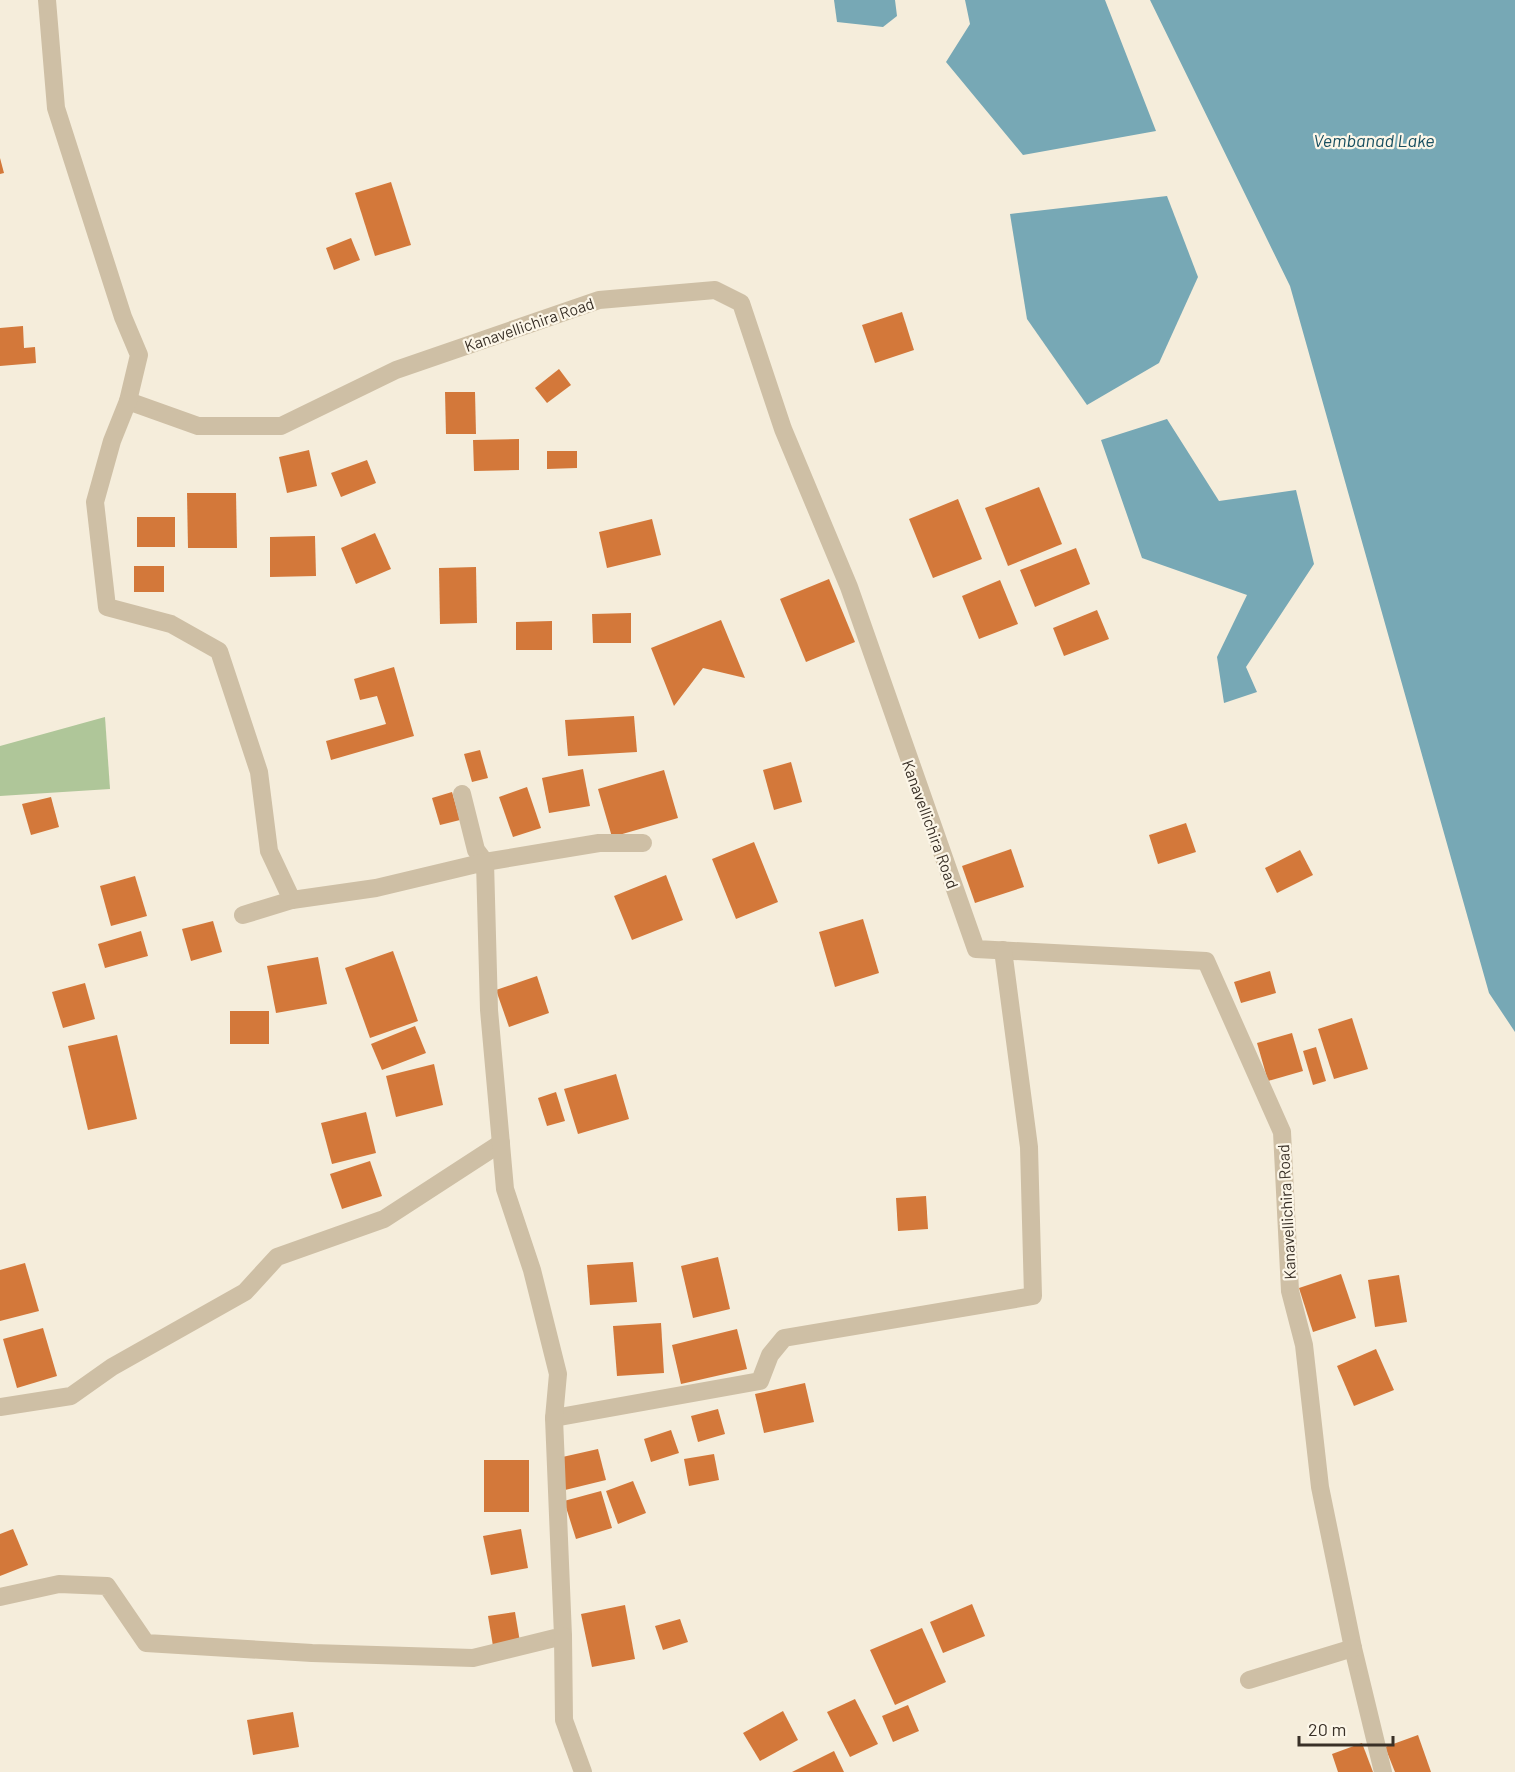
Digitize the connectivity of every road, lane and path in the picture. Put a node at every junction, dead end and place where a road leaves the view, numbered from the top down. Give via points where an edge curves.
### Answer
1 (47, 0) edge
2 (128, 401) junction
3 (462, 794) dead end
4 (643, 843) dead end
5 (485, 862) junction
6 (292, 900) junction
7 (243, 915) dead end
8 (1003, 950) junction
9 (501, 1143) junction
10 (0, 1407) edge
11 (554, 1418) junction
12 (0, 1597) edge
13 (563, 1636) junction
14 (1353, 1647) junction
15 (1249, 1680) dead end
16 (583, 1772) edge
17 (1383, 1772) edge

1 - 2 street via 56,108 123,317 139,355
2 - 6 street via 95,502 107,607 171,624 219,651 259,772 269,851
2 - 8 street, Kanavellichira Road via 198,426 281,426 396,370 599,300 715,290 741,303 783,429 849,587 976,949
3 - 5 street via 476,850
4 - 5 street via 599,843
5 - 6 street via 376,888
5 - 9 street via 489,1010
6 - 7 street
8 - 11 street via 1029,1146 1033,1296 784,1338 770,1355 760,1381
8 - 14 street, Kanavellichira Road via 1206,961 1282,1132 1290,1291 1304,1345 1320,1487
9 - 10 street via 384,1219 277,1257 245,1292 112,1367 71,1396
9 - 11 street via 505,1189 532,1270 558,1374
11 - 13 street
12 - 13 street via 59,1584 107,1586 146,1643 473,1658
13 - 16 street via 564,1720
14 - 15 street
14 - 17 street, Kanavellichira Road

